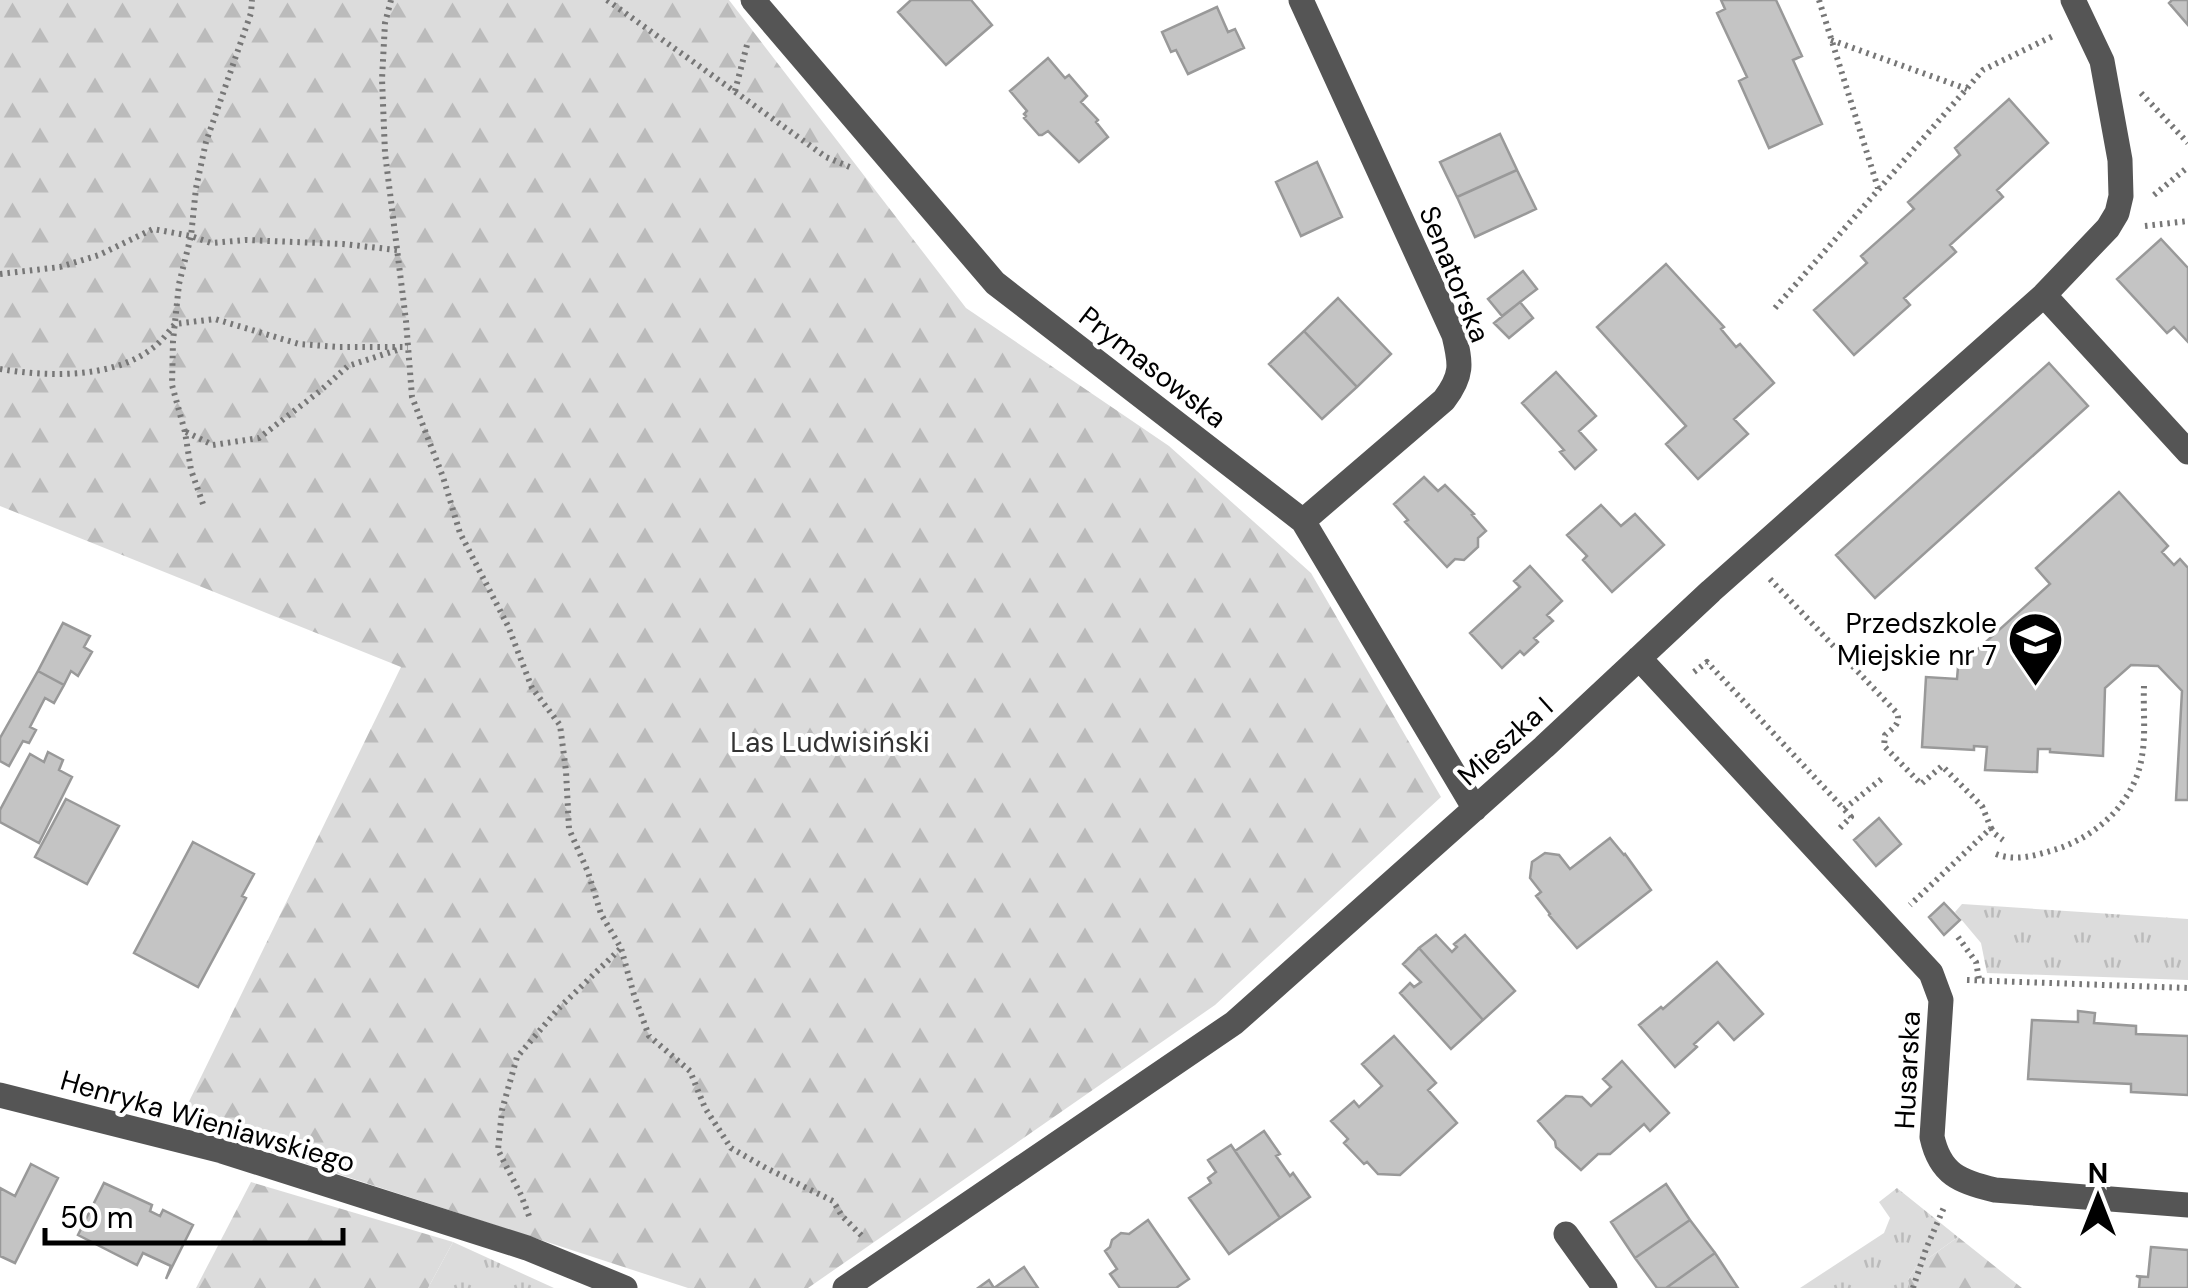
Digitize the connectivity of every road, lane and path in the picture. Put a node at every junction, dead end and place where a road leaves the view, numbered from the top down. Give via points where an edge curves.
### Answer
1 (252, 0) edge
2 (391, 0) edge
3 (606, 0) edge
4 (1301, 0) edge
5 (1819, 0) edge
6 (759, 7) edge
7 (2079, 11) edge
8 (1831, 40) junction
9 (2130, 81) dead end
10 (1967, 88) junction
11 (734, 91) junction
12 (2188, 143) edge
13 (2188, 167) edge
14 (860, 172) dead end
15 (1879, 189) junction
16 (2152, 196) dead end
17 (2188, 220) edge
18 (2136, 228) dead end
19 (191, 236) junction
20 (397, 250) junction
21 (0, 274) edge
22 (2044, 295) junction
23 (1775, 308) dead end
24 (176, 324) junction
25 (408, 346) junction
26 (0, 368) edge
27 (185, 432) junction
28 (2188, 452) edge
29 (203, 504) dead end
30 (1303, 522) junction
31 (1761, 569) dead end
32 (1639, 658) junction
33 (1686, 679) dead end
34 (2144, 686) dead end
35 (1884, 777) dead end
36 (1475, 809) junction
37 (1991, 828) junction
38 (2003, 840) dead end
39 (1996, 854) dead end
40 (1902, 913) dead end
41 (1958, 936) dead end
42 (621, 948) junction
43 (1978, 979) junction
44 (1956, 981) dead end
45 (2188, 988) edge
46 (0, 1094) edge
47 (1957, 1178) junction
48 (2188, 1205) edge
49 (1566, 1234) dead end
50 (527, 1248) junction
51 (885, 1259) junction
52 (625, 1288) edge
53 (845, 1288) edge
54 (1605, 1288) edge
55 (1913, 1288) edge

1 - 19 path via 206,142
2 - 20 path via 382,79
3 - 11 path
4 - 30 street, Senatorska via 1454,335 1460,368 1444,400
5 - 8 path
6 - 11 path
6 - 30 street, Prymasowska via 996,283
7 - 10 path via 1983,70
7 - 22 street, Mieszka I via 2102,62 2121,196 2108,228
8 - 10 path
8 - 15 path
9 - 12 path
10 - 15 path
11 - 14 path via 826,157
13 - 16 path
15 - 23 path
17 - 18 path
19 - 20 path via 210,243
19 - 21 path via 153,229 60,268
19 - 24 path
20 - 25 path
22 - 28 street
22 - 32 street, Mieszka I
24 - 25 path via 214,319 298,344
24 - 26 path via 154,347 118,368 47,375
24 - 27 path via 172,385
25 - 27 path via 348,366 258,438 213,445
25 - 42 path via 412,397 460,533 532,688 560,726 569,829
27 - 29 path
30 - 36 street, Prymasowska
31 - 37 path via 1898,713 1884,746 1921,784 1942,766 1982,806
32 - 36 street, Mieszka I
32 - 47 street, Husarska via 1931,973 1941,1000 1932,1136 1936,1154
33 - 35 path via 1707,662 1844,809
34 - 39 path via 2143,754 2126,800 2112,816 2066,846 2017,858
36 - 51 street, Mieszka I via 1234,1023
37 - 38 path
37 - 40 path
41 - 43 path via 1976,962
42 - 50 path via 518,1058 498,1150 529,1212
42 - 51 path via 648,1036 690,1070 731,1148 833,1200
43 - 44 path
43 - 45 path
46 - 50 street, Henryka Wieniawskiego via 222,1151
47 - 48 street via 1995,1190
47 - 55 path
49 - 54 street
50 - 52 street, Henryka Wieniawskiego
51 - 53 street, Mieszka I

